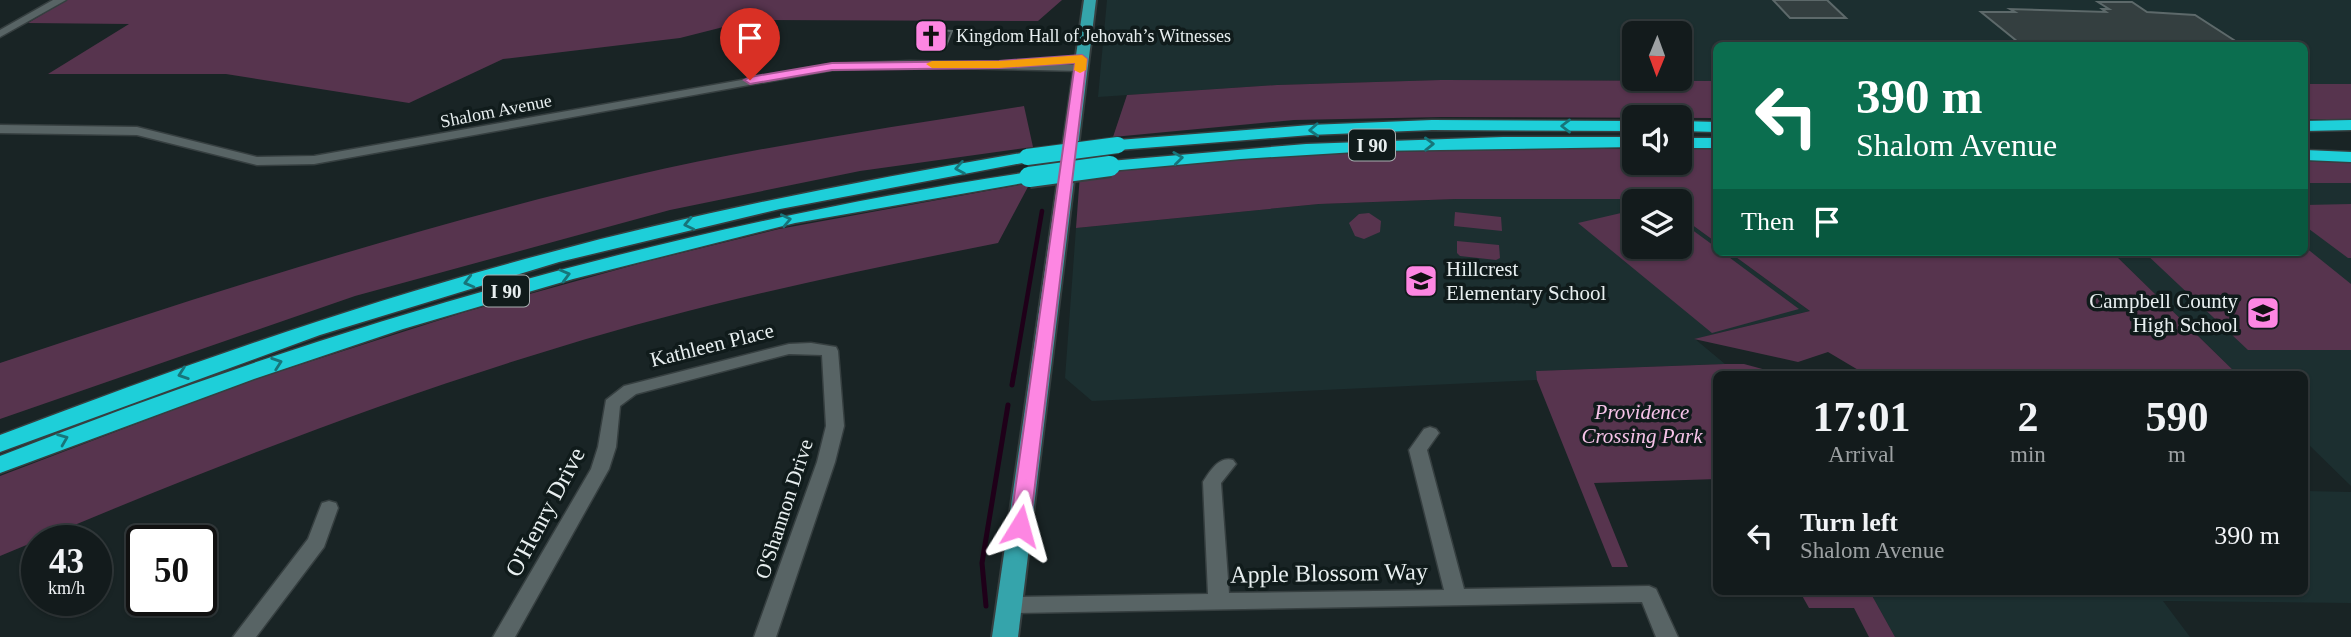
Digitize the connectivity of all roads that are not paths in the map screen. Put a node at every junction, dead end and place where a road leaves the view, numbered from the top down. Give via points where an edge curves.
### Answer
1 (61, 0) edge
2 (1090, 0) edge
3 (0, 34) edge
4 (1081, 63) junction
5 (2351, 125) edge
6 (1622, 126) edge
7 (1692, 126) edge
8 (2308, 126) edge
9 (1713, 127) edge
10 (0, 129) edge
11 (2308, 131) edge
12 (2351, 131) edge
13 (1622, 142) edge
14 (1692, 143) edge
15 (1713, 143) edge
16 (2308, 149) edge
17 (2351, 149) edge
18 (2308, 155) edge
19 (2351, 157) edge
20 (1028, 167) junction
21 (830, 351) joint
22 (611, 404) joint
23 (1430, 433) dead end
24 (0, 444) edge
25 (1227, 464) dead end
26 (0, 465) edge
27 (329, 508) dead end
28 (1456, 597) junction
29 (1219, 601) junction
30 (1009, 605) junction
31 (244, 637) edge
32 (505, 637) edge
33 (765, 637) edge
34 (1005, 637) edge
35 (1667, 637) edge

1 - 3 street
2 - 4 main road
4 - 10 street, Shalom Avenue via 832,66 314,160 257,161 137,131
4 - 30 main road
5 - 8 highway
6 -> 20 highway, I 90, bridge via 1378,127 1118,145
7 - 9 highway
11 - 12 highway
20 -> 13 highway, I 90, bridge via 1110,166 1329,146
14 - 15 highway
16 - 17 highway
18 - 19 highway
20 -> 24 highway, I 90 via 847,188 645,234 398,302 135,391
26 -> 20 highway, I 90 via 286,360 508,290 722,234
21 - 22 street, Kathleen Place via 789,349 630,390
21 - 33 street, O'Shannon Drive via 835,426
22 - 32 street, O'Henry Drive via 600,469
23 - 28 street via 1418,450
25 - 29 street via 1212,482
27 - 31 street via 317,542
28 - 29 street, Apple Blossom Way
28 - 35 street, Apple Blossom Way via 1649,594
29 - 30 street, Apple Blossom Way
30 - 34 main road

